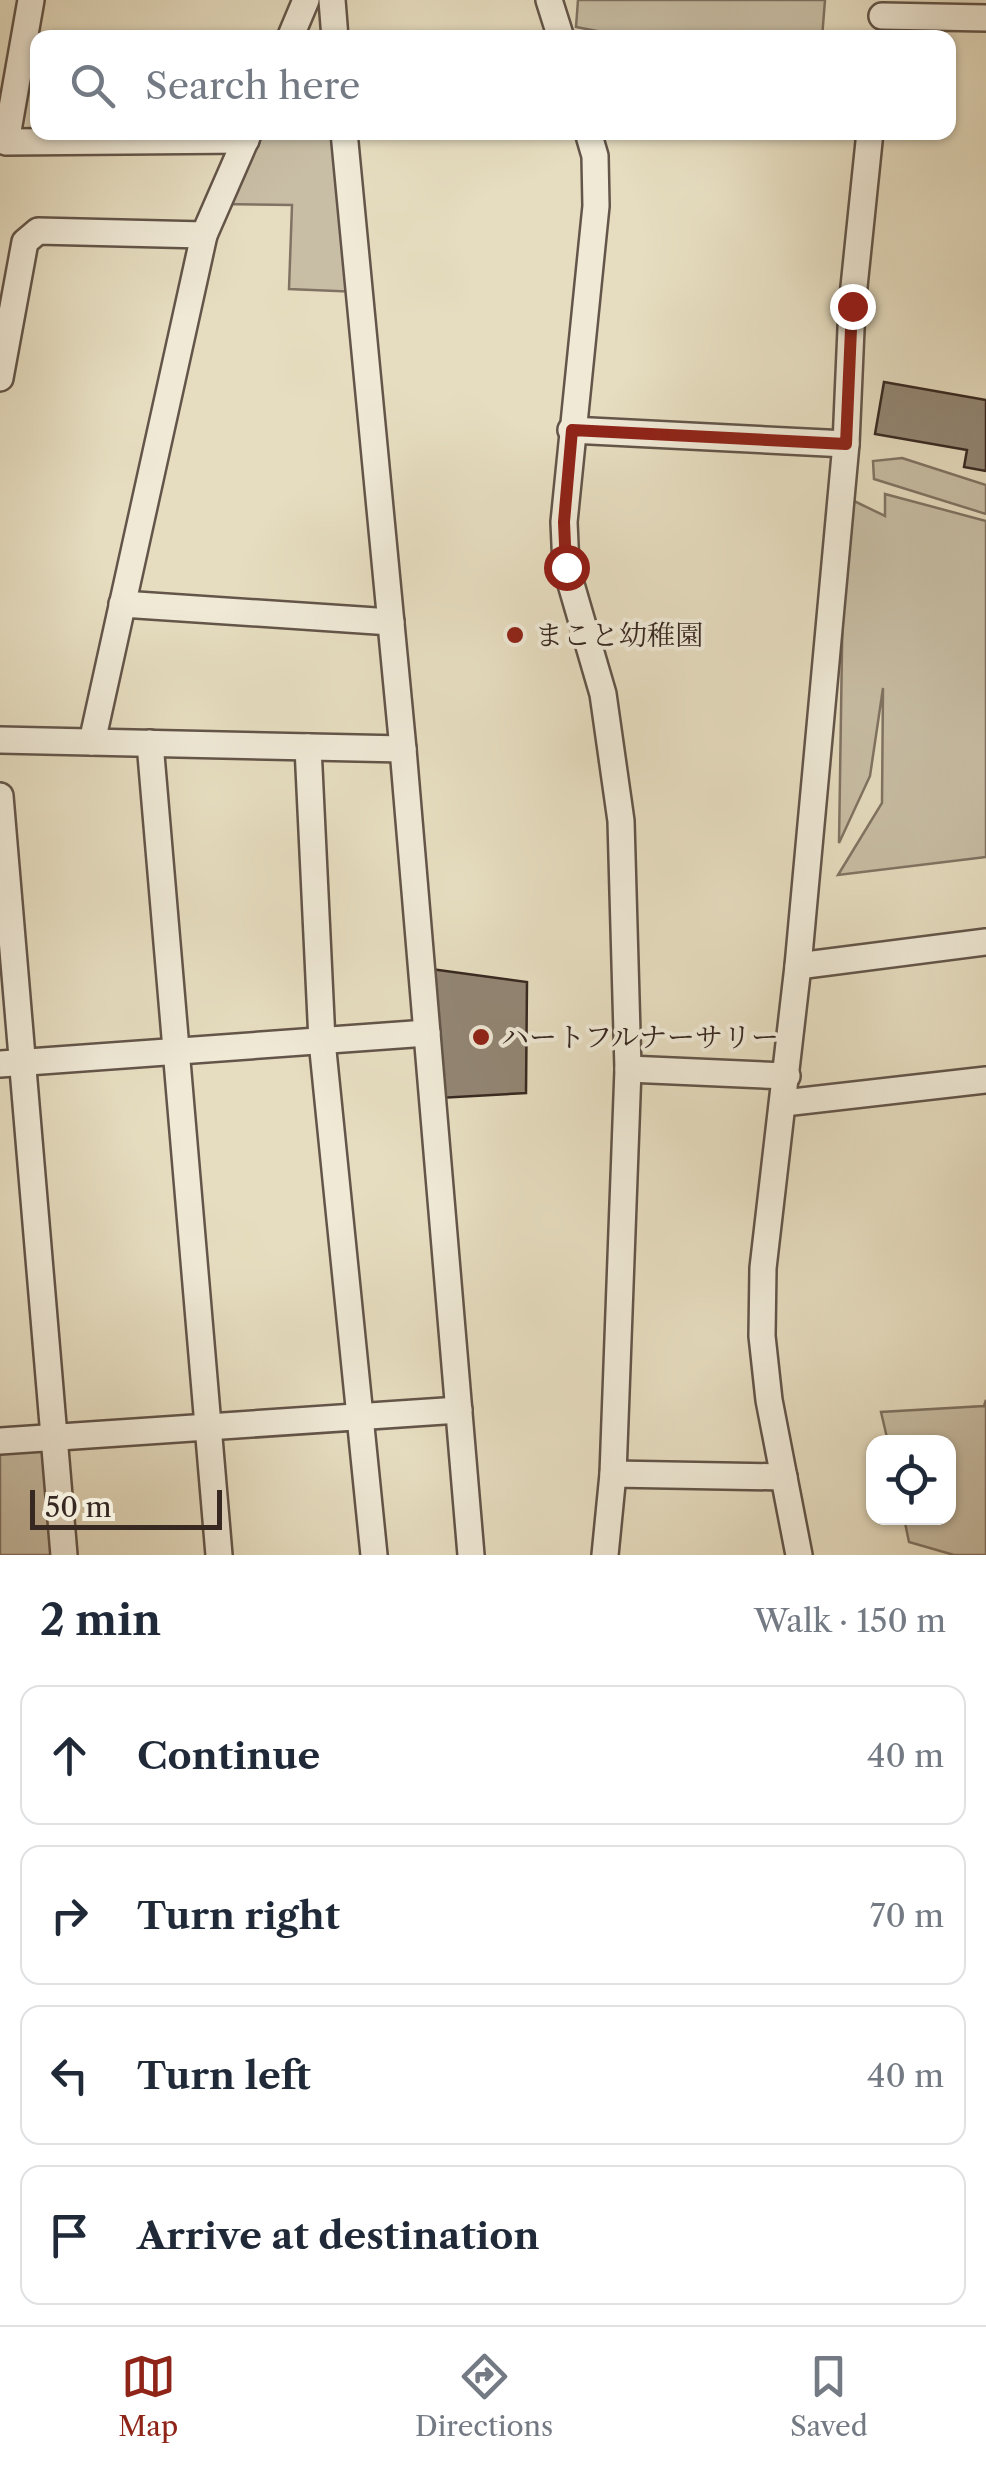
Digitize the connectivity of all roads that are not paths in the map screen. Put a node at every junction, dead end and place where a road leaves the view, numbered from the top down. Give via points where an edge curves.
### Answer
1 (31, 0) edge
2 (306, 0) edge
3 (332, 0) edge
4 (549, 0) edge
5 (881, 18) edge
6 (986, 18) edge
7 (293, 30) edge
8 (334, 30) edge
9 (558, 30) edge
10 (86, 140) edge
11 (245, 140) edge
12 (345, 140) edge
13 (590, 140) edge
14 (869, 140) edge
15 (204, 235) junction
16 (0, 378) edge
17 (572, 430) junction
18 (846, 444) junction
19 (122, 604) junction
20 (391, 622) junction
21 (0, 740) edge
22 (92, 742) junction
23 (150, 743) junction
24 (308, 747) junction
25 (403, 750) junction
26 (0, 796) edge
27 (986, 942) edge
28 (798, 966) junction
29 (427, 1033) junction
30 (322, 1041) junction
31 (177, 1052) junction
32 (10, 1063) edge
33 (628, 1070) junction
34 (787, 1076) junction
35 (986, 1080) edge
36 (784, 1103) junction
37 (459, 1410) junction
38 (360, 1417) junction
39 (209, 1426) junction
40 (54, 1439) junction
41 (0, 1441) edge
42 (613, 1474) junction
43 (784, 1477) junction
44 (64, 1555) edge
45 (219, 1555) edge
46 (374, 1555) edge
47 (471, 1555) edge
48 (604, 1555) edge
49 (799, 1555) edge

1 - 10 street via 6,142
2 - 7 street
3 - 8 street
4 - 9 street
5 - 6 street
11 - 15 street
12 - 20 street
13 - 17 street via 596,206
14 - 18 street
15 - 16 street via 38,232 26,242
15 - 19 street
17 - 18 street
17 - 33 street via 566,567 603,694 614,767
18 - 28 street
19 - 20 street
19 - 22 street
20 - 25 street
21 - 22 street
22 - 23 street
23 - 24 street
23 - 31 street
24 - 25 street
24 - 30 street
25 - 29 street
26 - 32 street
27 - 28 street
28 - 34 street
29 - 30 street
29 - 37 street
30 - 31 street
30 - 38 street
31 - 32 street
31 - 39 street
32 - 40 street
33 - 34 street
33 - 42 street
34 - 36 street
35 - 36 street
36 - 43 street via 763,1268 762,1336
37 - 38 street
37 - 47 street
38 - 39 street
38 - 46 street
39 - 40 street
39 - 45 street
40 - 41 street
40 - 44 street
42 - 43 street
42 - 48 street
43 - 49 street

